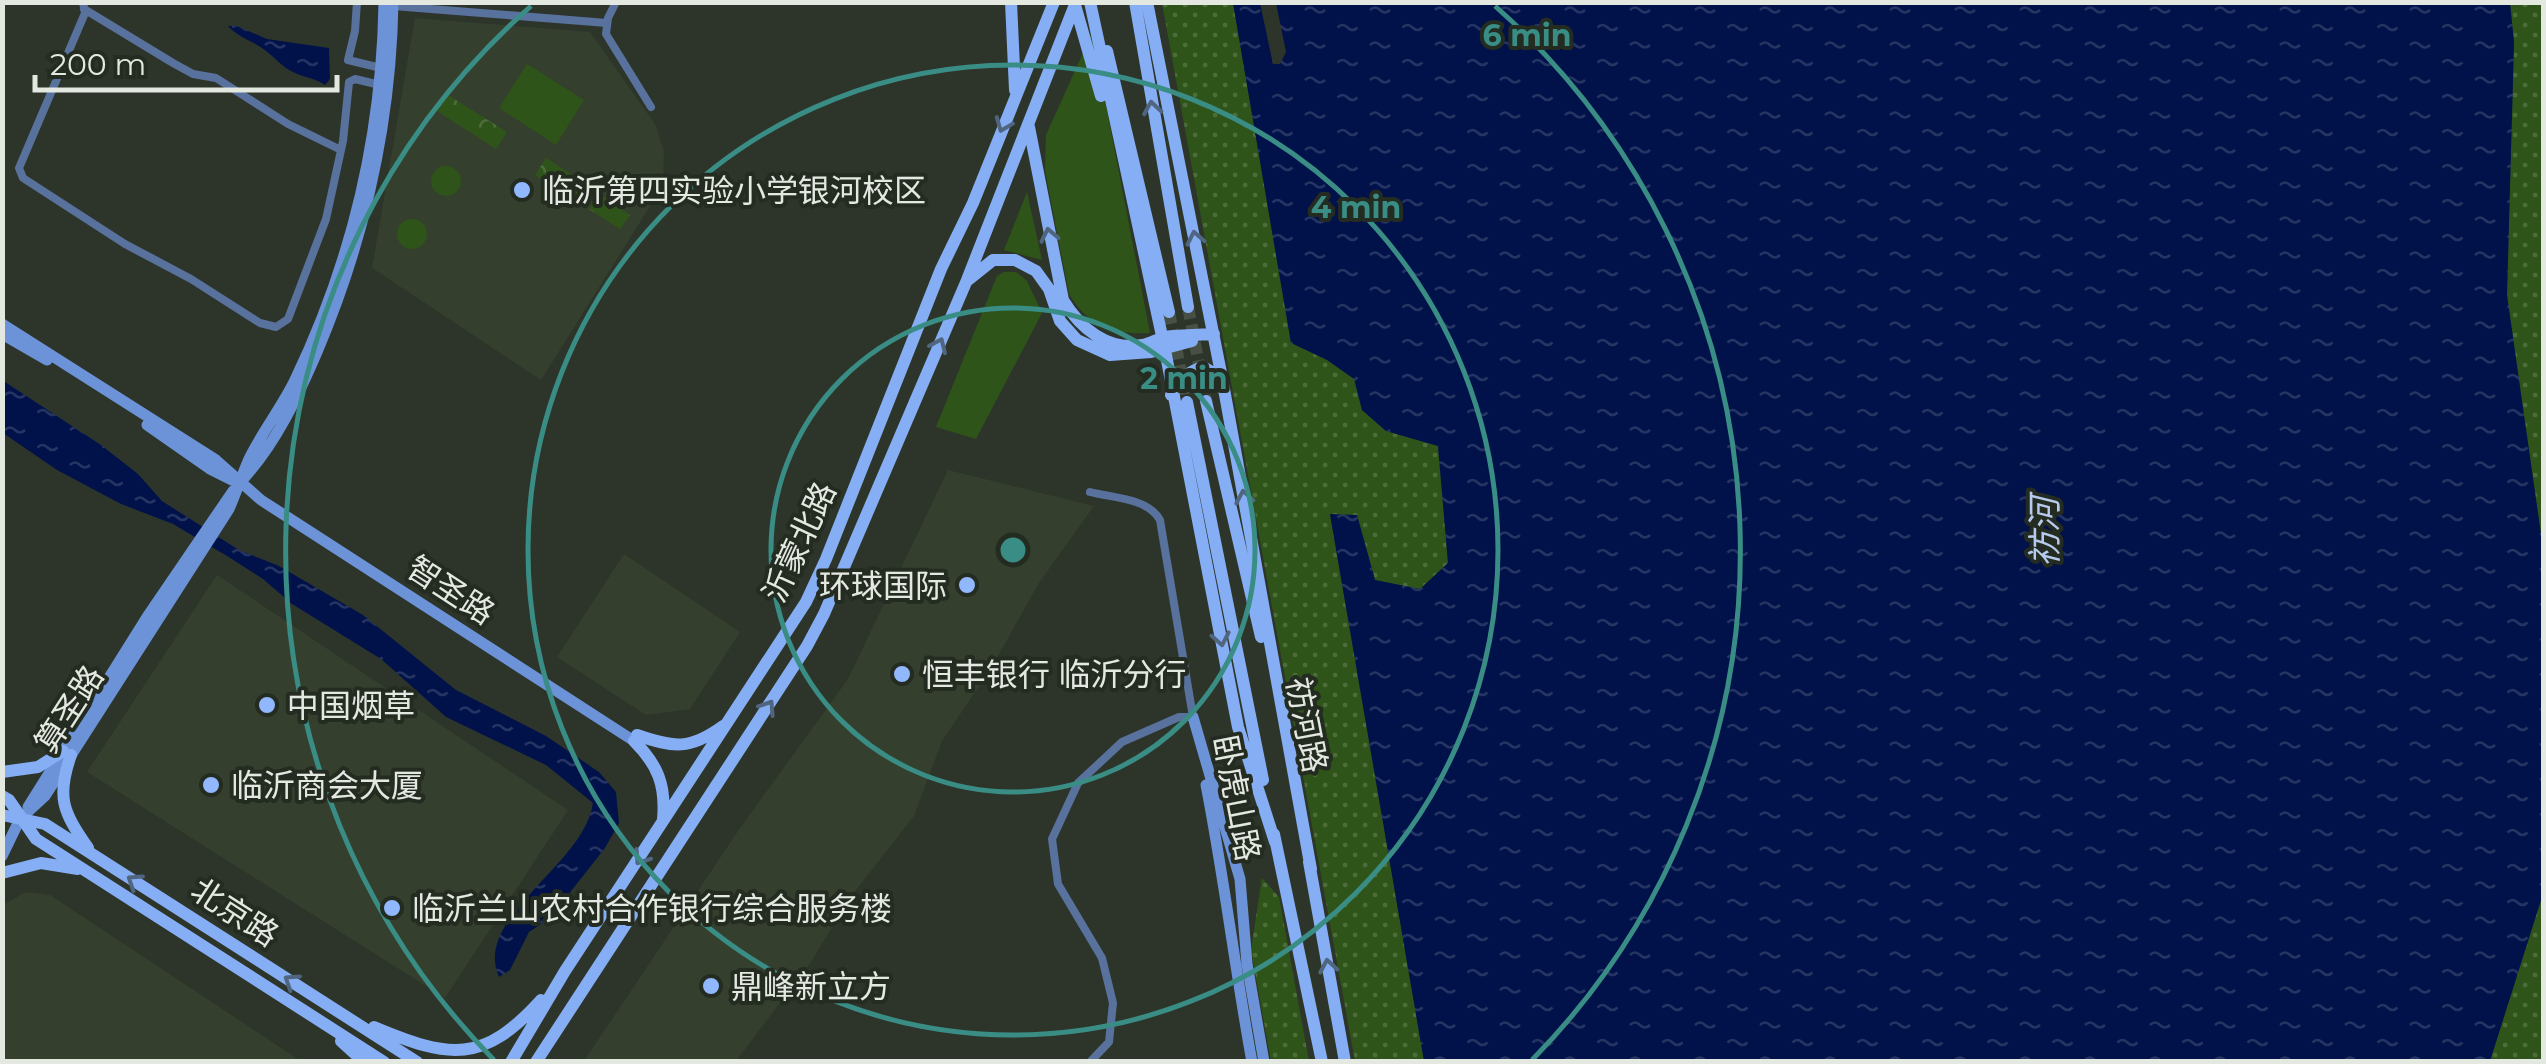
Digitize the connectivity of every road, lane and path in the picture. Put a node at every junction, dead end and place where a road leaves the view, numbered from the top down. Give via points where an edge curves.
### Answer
1 (345, 2) edge
2 (616, 2) edge
3 (1011, 2) edge
4 (1054, 2) edge
5 (1075, 2) edge
6 (1092, 2) edge
7 (1135, 2) edge
8 (1147, 2) edge
9 (357, 4) edge
10 (390, 4) edge
11 (83, 6) edge
12 (607, 24) junction
13 (381, 68) junction
14 (380, 85) junction
15 (1015, 96) junction
16 (651, 107) dead end
17 (1029, 126) junction
18 (341, 150) junction
19 (1132, 204) junction
20 (968, 280) junction
21 (1188, 307) tunnel mouth
22 (1169, 312) tunnel mouth
23 (2, 324) edge
24 (2, 334) edge
25 (1214, 334) junction
26 (1163, 344) junction
27 (1222, 378) junction
28 (1171, 395) junction
29 (1206, 401) tunnel mouth
30 (1188, 402) tunnel mouth
31 (240, 483) junction
32 (1090, 492) dead end
33 (1193, 717) junction
34 (729, 722) junction
35 (636, 738) junction
36 (67, 753) junction
37 (2, 772) edge
38 (2, 796) edge
39 (2, 816) edge
40 (20, 819) junction
41 (663, 824) junction
42 (2, 841) edge
43 (1275, 842) junction
44 (92, 854) junction
45 (2, 856) edge
46 (1311, 869) junction
47 (85, 870) junction
48 (2, 873) edge
49 (565, 971) junction
50 (579, 997) junction
51 (336, 1010) junction
52 (313, 1016) junction
53 (364, 1062) edge
54 (384, 1062) edge
55 (416, 1062) edge
56 (510, 1062) edge
57 (536, 1062) edge
58 (546, 1062) edge
59 (1090, 1062) edge
60 (1252, 1062) edge
61 (1264, 1062) edge
62 (1322, 1062) edge
63 (1345, 1062) edge

1 - 9 street
2 - 12 street
3 - 15 main road
4 - 15 main road, 沂蒙北路
5 - 17 main road, 沂蒙北路
5 - 19 main road
6 - 19 main road
6 - 22 main road
21 -> 7 main road
25 -> 8 main road
9 - 13 street via 348,60
10 - 12 street
10 - 13 street, 算圣路
10 - 31 street, 算圣路 via 387,110 356,250 304,382
11 - 18 street via 173,63 216,78
11 - 18 street via 19,168 23,178 260,323 276,327 288,320 326,218
12 - 16 street via 606,34
13 - 14 street, 算圣路
14 - 18 street via 348,82
14 - 31 street, 算圣路 via 361,199 329,300
15 -> 34 main road, 沂蒙北路 via 826,560
17 - 20 main road, 沂蒙北路
26 -> 17 main road via 1119,344 1085,330 1063,300
19 - 26 main road
20 - 26 main road via 993,260 1016,260 1036,271 1060,321 1078,340 1110,355
50 -> 20 main road, 沂蒙北路 via 807,646
23 - 31 street, 智圣路 via 216,460
24 - 31 street, 智圣路
25 - 26 main road
25 - 27 main road
26 - 28 main road
27 - 28 main road via 1203,368 1191,371
46 -> 27 main road
28 -> 43 main road via 1238,727
29 - 46 main road, 祊河路
30 - 43 main road, 祊河路
31 - 35 street, 智圣路
31 - 36 street, 算圣路
32 - 33 street via 1144,505 1160,520
33 - 59 street via 1122,742 1078,783 1052,840 1058,884 1102,958 1113,1003 1109,1042
33 - 60 street, 卧虎山路
33 - 61 street, 卧虎山路 via 1240,879 1246,964
34 - 35 main road via 689,745
34 - 41 main road, 沂蒙北路
35 - 41 main road via 654,762
36 - 37 main road via 38,767
36 - 40 street, 算圣路
36 - 44 main road via 67,817
38 - 40 main road, 北京路
39 - 40 main road, 北京路
40 - 42 street
40 - 44 main road, 北京路 via 45,824
40 - 45 street
40 - 47 main road, 北京路 via 36,838
41 -> 49 main road, 沂蒙北路
43 - 62 main road, 祊河路
51 -> 44 main road, 北京路
63 -> 46 main road, 祊河路
47 - 48 main road via 41,864
47 - 52 main road, 北京路
49 - 51 main road via 523,1020 478,1051 423,1048
49 - 56 main road, 沂蒙北路
50 - 57 main road, 沂蒙北路
50 - 58 main road
51 - 55 main road, 北京路
52 - 53 main road
52 - 54 main road, 北京路

